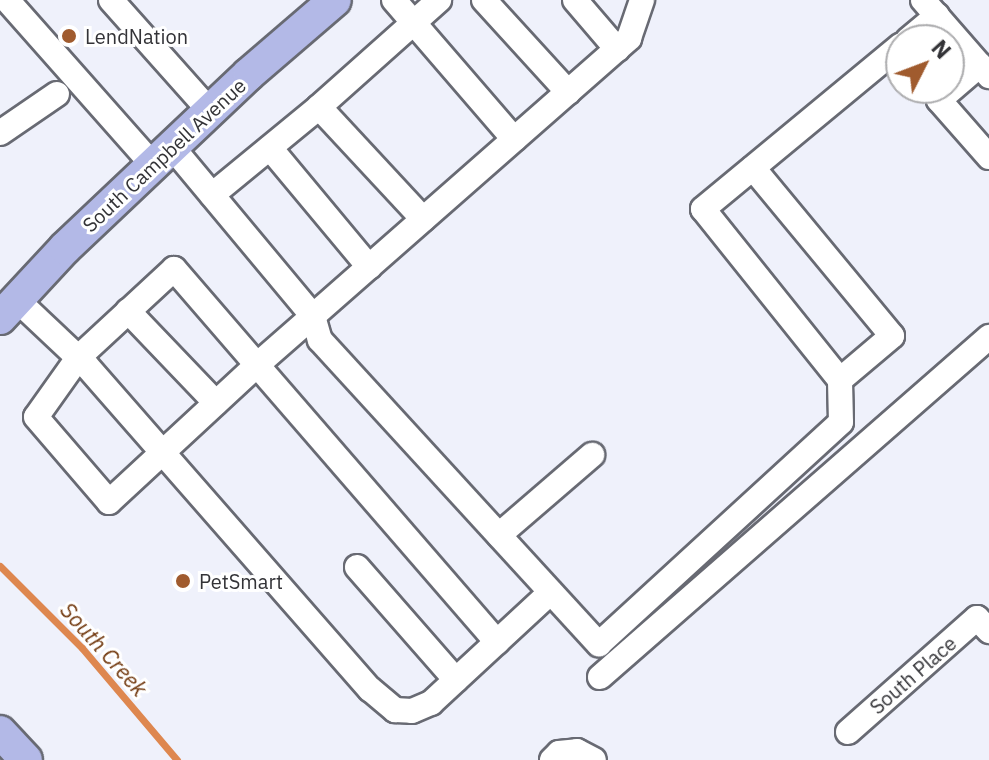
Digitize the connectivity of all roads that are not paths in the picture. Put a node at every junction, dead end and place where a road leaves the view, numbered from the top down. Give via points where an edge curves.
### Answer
1 (7, 0) edge
2 (111, 0) edge
3 (335, 0) edge
4 (394, 0) edge
5 (439, 0) edge
6 (484, 0) edge
7 (575, 0) edge
8 (642, 0) edge
9 (930, 8) edge
10 (413, 22) junction
11 (617, 49) junction
12 (885, 58) edge
13 (984, 70) edge
14 (568, 92) junction
15 (57, 94) dead end
16 (319, 107) junction
17 (210, 111) junction
18 (0, 133) edge
19 (514, 139) junction
20 (270, 148) junction
21 (163, 156) junction
22 (989, 157) edge
23 (753, 168) junction
24 (212, 195) junction
25 (423, 219) junction
26 (369, 267) junction
27 (8, 309) edge
28 (128, 311) junction
29 (313, 316) junction
30 (989, 337) edge
31 (78, 358) junction
32 (257, 365) junction
33 (840, 380) junction
34 (216, 403) junction
35 (162, 453) junction
36 (592, 455) dead end
37 (731, 525) junction
38 (499, 535) junction
39 (750, 547) junction
40 (357, 567) dead end
41 (551, 592) junction
42 (983, 625) edge
43 (497, 642) junction
44 (600, 677) dead end
45 (456, 680) junction
46 (0, 732) edge
47 (848, 732) dead end
48 (26, 760) edge
49 (552, 760) edge
50 (594, 760) edge

1 - 21 street
2 - 17 street
3 - 17 main road, South Campbell Avenue
4 - 10 street
5 - 10 street
6 - 14 street
7 - 11 street
8 - 11 street via 629,38
9 - 13 street
10 - 16 street
10 - 19 street
11 - 14 street
12 - 23 street
13 - 22 street via 939,100
14 - 19 street
15 - 18 street
16 - 20 street
16 - 25 street
17 - 21 main road, South Campbell Avenue
19 - 25 street
20 - 24 street
20 - 26 street
21 - 24 street
21 - 27 main road, South Campbell Avenue
23 - 33 street via 703,209
23 - 33 street via 892,336
24 - 29 street
25 - 26 street
26 - 29 street
27 - 31 street
28 - 31 street
28 - 32 street via 174,269
28 - 34 street
29 - 32 street
29 - 38 street via 320,340
30 - 39 street
31 - 35 street
31 - 35 street via 36,417 109,502
32 - 34 street
32 - 43 street
33 - 37 street via 841,422
34 - 35 street
35 - 45 street via 360,678 395,710 412,711 431,703
36 - 38 street
37 - 39 street
37 - 41 street via 599,644
38 - 41 street
39 - 44 street
40 - 45 street
41 - 43 street
42 - 47 street, South Place
43 - 45 street
46 - 48 main road
49 - 50 street via 559,753 577,751

